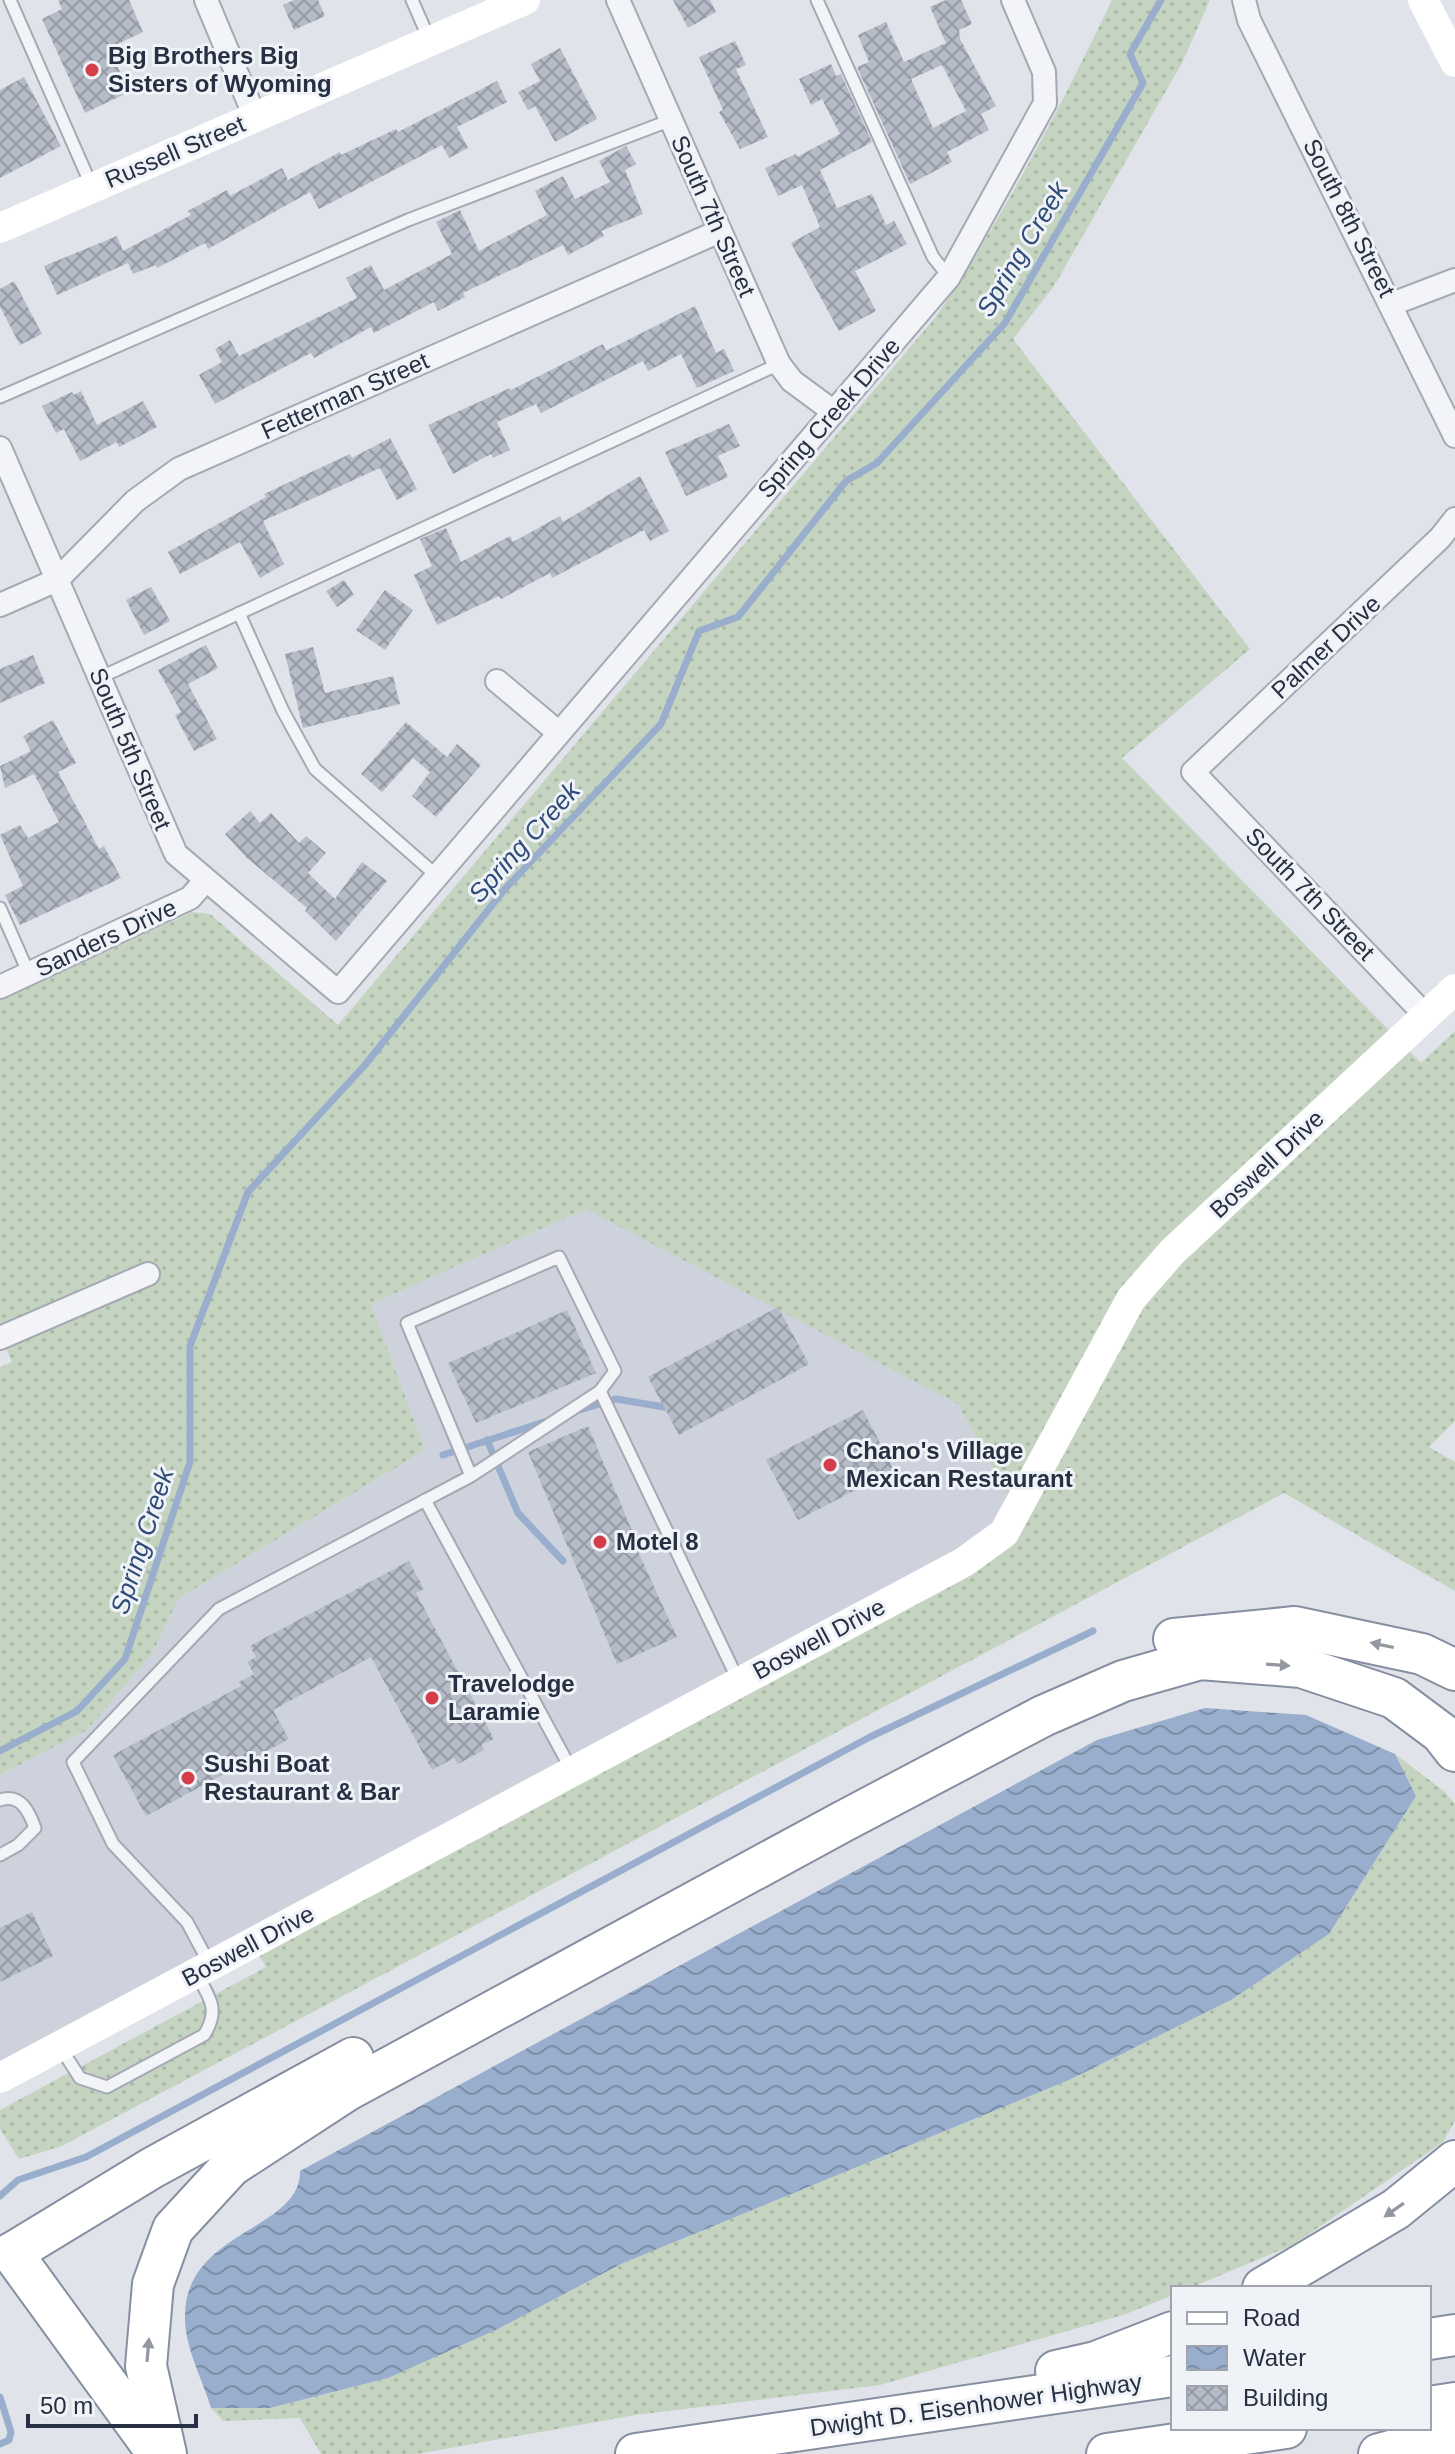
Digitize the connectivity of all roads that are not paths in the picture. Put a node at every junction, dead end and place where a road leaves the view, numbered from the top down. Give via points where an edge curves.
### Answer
1 (10, 0) edge
2 (206, 0) edge
3 (412, 0) edge
4 (525, 0) edge
5 (618, 0) edge
6 (817, 0) edge
7 (1013, 0) edge
8 (1244, 0) edge
9 (1423, 0) edge
10 (431, 41) junction
11 (1455, 62) edge
12 (255, 117) junction
13 (671, 120) junction
14 (93, 188) junction
15 (0, 228) edge
16 (720, 231) junction
17 (949, 277) junction
18 (1455, 280) edge
19 (1392, 304) junction
20 (779, 364) junction
21 (0, 397) edge
22 (834, 412) junction
23 (1455, 436) edge
24 (0, 448) edge
25 (1455, 519) edge
26 (57, 580) junction
27 (0, 605) edge
28 (239, 613) junction
29 (99, 678) junction
30 (497, 681) dead end
31 (559, 733) junction
32 (1193, 772) joint
33 (437, 876) junction
34 (206, 880) junction
35 (0, 908) edge
36 (29, 974) junction
37 (0, 987) edge
38 (1455, 989) edge
39 (338, 992) joint
40 (1426, 1016) junction
41 (148, 1274) dead end
42 (0, 1338) edge
43 (600, 1391) junction
44 (471, 1476) junction
45 (425, 1500) junction
46 (1455, 1670) edge
47 (739, 1682) junction
48 (1455, 1751) edge
49 (573, 1771) junction
50 (0, 1800) edge
51 (0, 1855) edge
52 (203, 1970) junction
53 (60, 2047) junction
54 (0, 2078) edge
55 (346, 2091) junction
56 (1455, 2161) edge
57 (12, 2253) junction
58 (1266, 2286) edge
59 (1171, 2333) edge
60 (1455, 2335) edge
61 (1431, 2339) edge
62 (1171, 2376) edge
63 (1455, 2403) edge
64 (1431, 2407) edge
65 (1272, 2430) edge
66 (1455, 2434) edge
67 (728, 2441) junction
68 (158, 2454) edge
69 (166, 2454) edge
70 (636, 2454) edge
71 (1107, 2454) edge
72 (1379, 2454) edge

1 - 14 lane
2 - 12 street
3 - 10 lane
4 - 10 street, Russell Street
5 - 13 street, South 7th Street
6 - 17 lane via 933,257
7 - 17 street, Spring Creek Drive via 1044,72 1045,103
8 - 19 street, South 8th Street via 1249,20
9 - 11 street
10 - 12 street, Russell Street
12 - 14 street, Russell Street
13 - 16 street, South 7th Street
13 - 21 lane via 408,220
14 - 15 street, Russell Street
16 - 20 street, South 7th Street
16 - 26 street, Fetterman Street via 179,469 135,501
17 - 22 street, Spring Creek Drive
18 - 19 street
19 - 23 street, South 8th Street
20 - 22 street, South 7th Street via 792,381
20 - 28 lane
22 - 31 street, Spring Creek Drive
24 - 26 street, South 5th Street
25 - 32 street, Palmer Drive
26 - 27 street, Fetterman Street
26 - 29 street, South 5th Street
28 - 29 lane
28 - 33 lane via 315,769
29 - 34 street, South 5th Street via 176,854
30 - 31 street
31 - 33 street, Spring Creek Drive
32 - 40 street, South 7th Street
33 - 39 street, Spring Creek Drive
34 - 36 street, Sanders Drive via 190,898
34 - 39 street, South 5th Street
35 - 36 lane
36 - 37 street, Sanders Drive
38 - 40 street, Boswell Drive
40 - 47 street, Boswell Drive via 1172,1252 1131,1299 1004,1533 964,1562
41 - 42 street
43 - 44 lane
43 - 44 lane via 615,1371 559,1257 407,1323
43 - 47 lane
44 - 45 lane
45 - 49 lane
45 - 52 lane via 219,1609 73,1762 113,1844 187,1922
46 -> 57 highway via 1422,1654 1295,1627 1180,1637 1101,1661 1016,1700 320,2076
47 - 49 street, Boswell Drive
55 -> 48 highway via 842,1822 1043,1716 1123,1681 1200,1659 1301,1667 1394,1698 1441,1733
49 - 52 street, Boswell Drive
50 - 51 lane via 23,1804 35,1828
52 - 53 street, Boswell Drive
52 - 53 lane via 214,2006 204,2035 107,2087 80,2078
53 - 54 street, Boswell Drive
55 - 57 highway via 63,2233
69 -> 55 highway via 146,2366 153,2284 173,2229 231,2166
56 -> 58 highway via 1396,2209
57 - 68 highway
59 - 67 highway via 1096,2362
60 - 61 highway
62 - 67 highway, Dwight D. Eisenhower Highway
63 - 64 highway
65 - 71 highway
66 - 72 highway
67 - 70 highway, Dwight D. Eisenhower Highway

